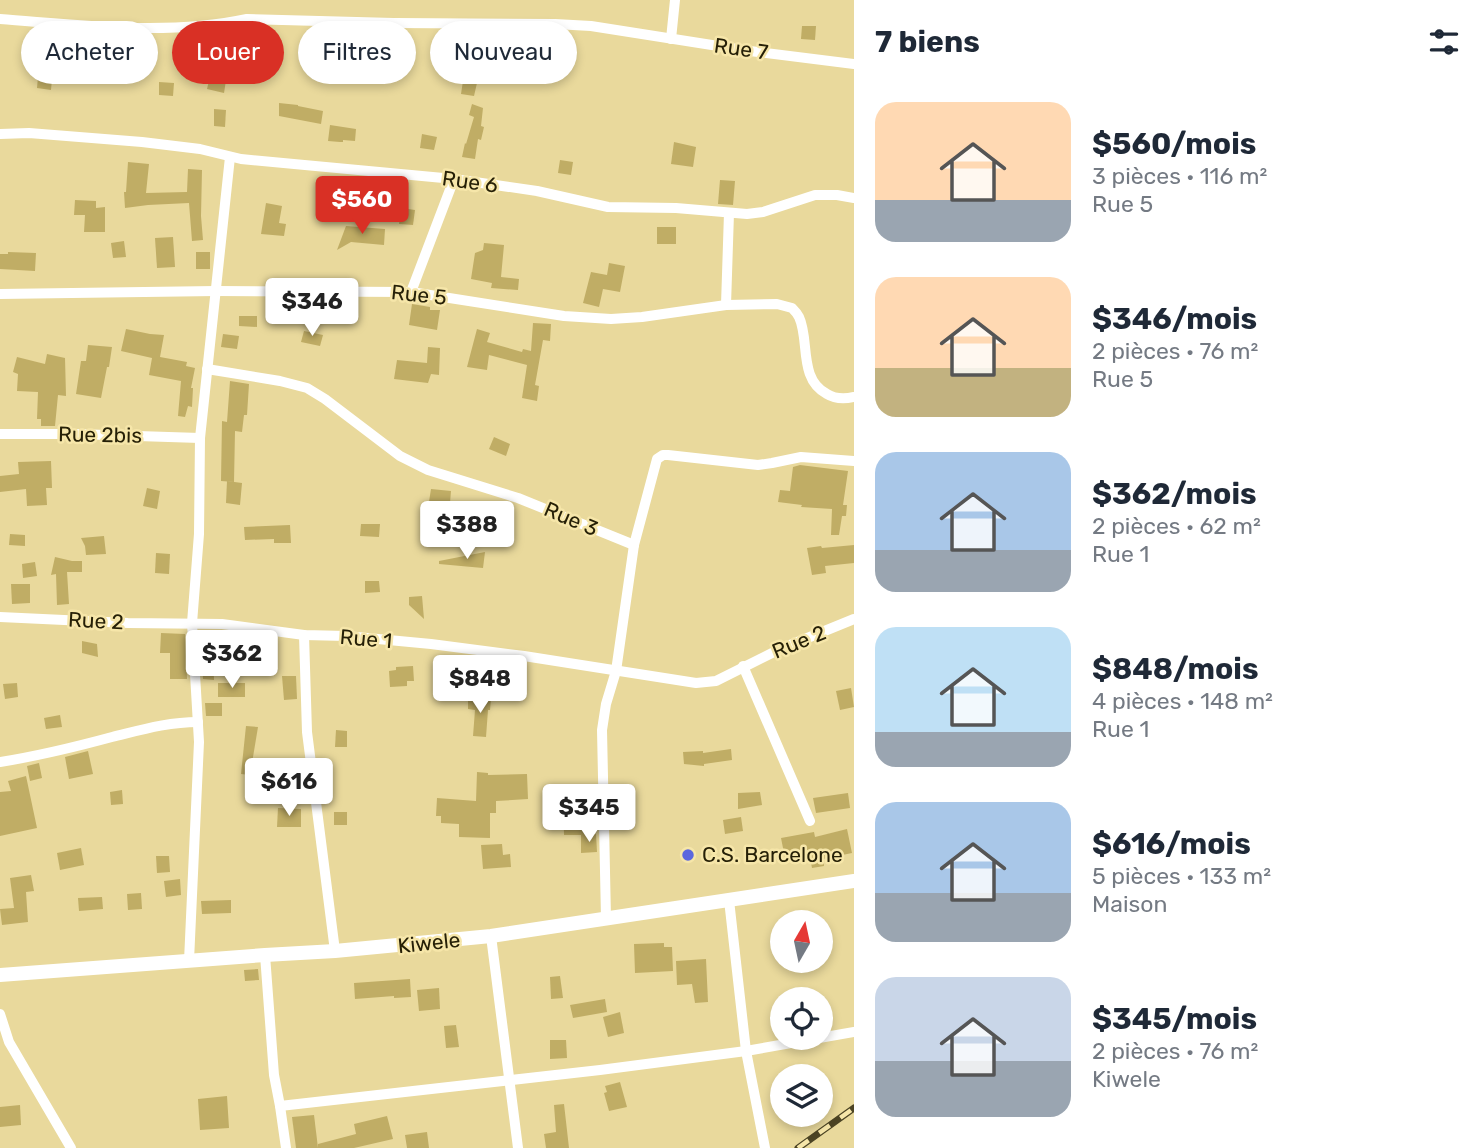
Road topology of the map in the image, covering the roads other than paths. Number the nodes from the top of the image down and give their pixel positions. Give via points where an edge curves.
1 (675, 0) edge
2 (0, 19) edge
3 (671, 39) junction
4 (854, 64) edge
5 (0, 134) edge
6 (230, 157) junction
7 (454, 180) junction
8 (854, 198) edge
9 (729, 213) junction
10 (216, 291) junction
11 (411, 292) junction
12 (0, 294) edge
13 (726, 305) junction
14 (207, 369) junction
15 (854, 397) edge
16 (0, 434) edge
17 (200, 438) junction
18 (854, 461) edge
19 (634, 545) junction
20 (0, 617) edge
21 (854, 619) edge
22 (192, 623) junction
23 (304, 635) junction
24 (743, 666) junction
25 (616, 671) junction
26 (198, 722) junction
27 (0, 762) edge
28 (810, 821) dead end
29 (854, 881) edge
30 (729, 900) junction
31 (606, 918) junction
32 (491, 936) junction
33 (335, 951) junction
34 (265, 955) junction
35 (188, 961) junction
36 (0, 975) edge
37 (0, 1014) edge
38 (854, 1032) edge
39 (4, 1044) edge
40 (746, 1051) junction
41 (509, 1080) junction
42 (280, 1106) junction
43 (71, 1148) edge
44 (286, 1148) edge
45 (518, 1148) edge
46 (765, 1148) edge

1 - 3 street
2 - 3 street, Rue 7 via 125,28 247,19 555,24
3 - 4 street, Rue 7
5 - 6 street, Rue 6 via 128,141
6 - 7 street, Rue 6
6 - 10 street
7 - 9 street, Rue 6 via 608,207
7 - 11 street
8 - 9 street, Rue 6 via 815,195 763,212
9 - 13 street
10 - 11 street, Rue 5
10 - 12 street, Rue 5
10 - 14 street
11 - 13 street, Rue 5 via 611,319
13 - 15 street, Rue 5 via 792,308 800,319 814,382 835,398
14 - 17 street
14 - 19 street, Rue 3 via 307,388 400,456 428,470 518,498
16 - 17 street, Rue 2bis
17 - 22 street
18 - 19 street via 801,457 758,465 663,455 653,468
19 - 25 street
20 - 22 street, Rue 2
21 - 24 street, Rue 2
22 - 23 street, Rue 1
22 - 26 street
23 - 25 street, Rue 1 via 431,644
23 - 33 street via 307,732
24 - 25 street, Rue 1 via 716,681 696,683
24 - 28 street
25 - 31 street via 602,730
26 - 27 street via 160,725
26 - 35 street
29 - 30 street, Kiwele
30 - 31 street, Kiwele
30 - 40 street
31 - 32 street, Kiwele
32 - 33 street, Kiwele
32 - 41 street
33 - 34 street, Kiwele
34 - 35 street, Kiwele
34 - 42 street
35 - 36 street, Kiwele
37 - 39 street
38 - 40 street
39 - 43 street
40 - 41 street
40 - 46 street
41 - 42 street
41 - 45 street
42 - 44 street

